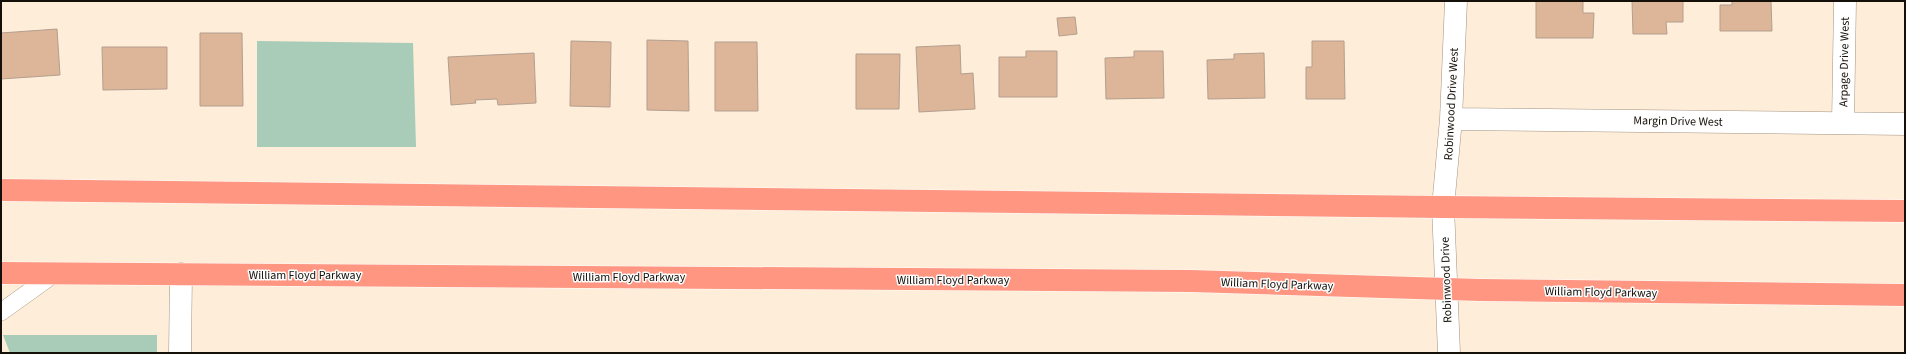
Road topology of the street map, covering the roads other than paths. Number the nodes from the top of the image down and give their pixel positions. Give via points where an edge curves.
1 (1456, 1) edge
2 (1845, 1) edge
3 (1451, 119) junction
4 (1843, 123) junction
5 (1905, 124) edge
6 (1, 190) edge
7 (1443, 207) junction
8 (1905, 211) edge
9 (1, 273) edge
10 (54, 274) junction
11 (181, 274) junction
12 (1446, 289) junction
13 (1905, 295) edge
14 (1, 312) edge
15 (180, 353) edge
16 (1449, 353) edge

1 - 3 street, Robinwood Drive West
2 - 4 street, Arpage Drive West
3 - 4 street, Margin Drive West
3 - 7 street, Robinwood Drive West
4 - 5 street, Margin Drive West
6 - 7 highway
7 - 8 highway
7 - 12 street, Robinwood Drive
9 - 10 highway, William Floyd Parkway
10 - 11 highway, William Floyd Parkway
10 - 14 lane
11 - 12 highway, William Floyd Parkway via 1191,281
11 - 15 street
12 - 13 highway, William Floyd Parkway
12 - 16 street, Robinwood Drive

